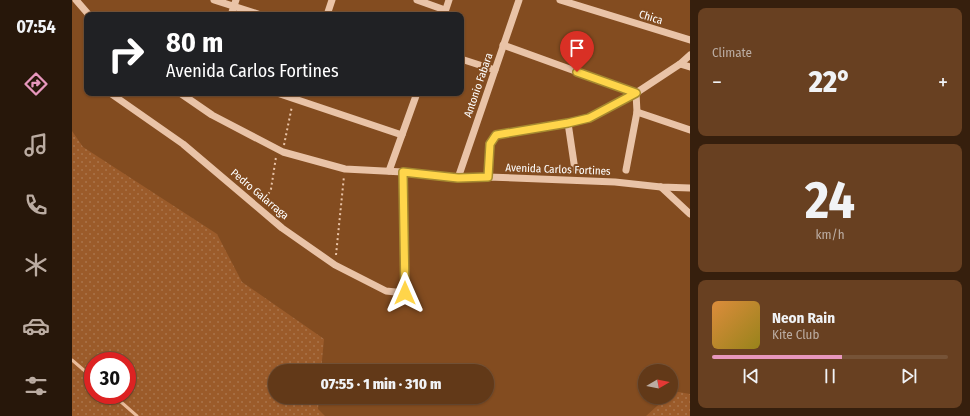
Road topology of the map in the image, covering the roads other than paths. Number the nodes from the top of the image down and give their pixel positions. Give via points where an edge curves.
1 (76, 0) edge
2 (214, 0) edge
3 (332, 0) edge
4 (416, 0) edge
5 (449, 0) edge
6 (520, 0) edge
7 (560, 0) edge
8 (235, 3) edge
9 (86, 12) edge
10 (255, 12) edge
11 (328, 12) edge
12 (444, 12) edge
13 (690, 40) edge
14 (503, 45) junction
15 (690, 55) edge
16 (464, 60) edge
17 (680, 64) junction
18 (690, 67) edge
19 (495, 70) junction
20 (636, 93) junction
21 (114, 96) edge
22 (184, 96) edge
23 (295, 96) edge
24 (416, 96) edge
25 (637, 112) junction
26 (568, 123) junction
27 (690, 130) edge
28 (402, 135) junction
29 (575, 170) dead end
30 (626, 170) dead end
31 (389, 171) junction
32 (403, 172) junction
33 (488, 177) junction
34 (458, 178) junction
35 (661, 187) junction
36 (690, 188) edge
37 (690, 214) edge

1 - 9 street
2 - 8 street
3 - 11 street
4 - 12 street
5 - 12 street
6 - 14 street, Antonio Fabara
7 - 13 street, Chica
8 - 10 street
14 - 19 street, Antonio Fabara
14 - 20 street
15 - 17 street
16 - 19 street
17 - 18 street
17 - 20 street
19 - 34 street, Antonio Fabara
20 - 25 street
20 - 26 street via 589,118
21 - 32 street, Pedro Galarraga via 183,144 277,224 335,264 386,291 405,293
22 - 31 street, Avenida Carlos Fortines via 212,115 283,152 345,169
23 - 28 street
24 - 28 street
25 - 27 street
25 - 30 street
26 - 29 street
26 - 33 street via 496,135 490,144
28 - 31 street
31 - 32 street, Avenida Carlos Fortines
32 - 34 street, Avenida Carlos Fortines
33 - 34 street, Avenida Carlos Fortines
33 - 35 street, Avenida Carlos Fortines via 615,182
35 - 36 street, Avenida Carlos Fortines
35 - 37 street

